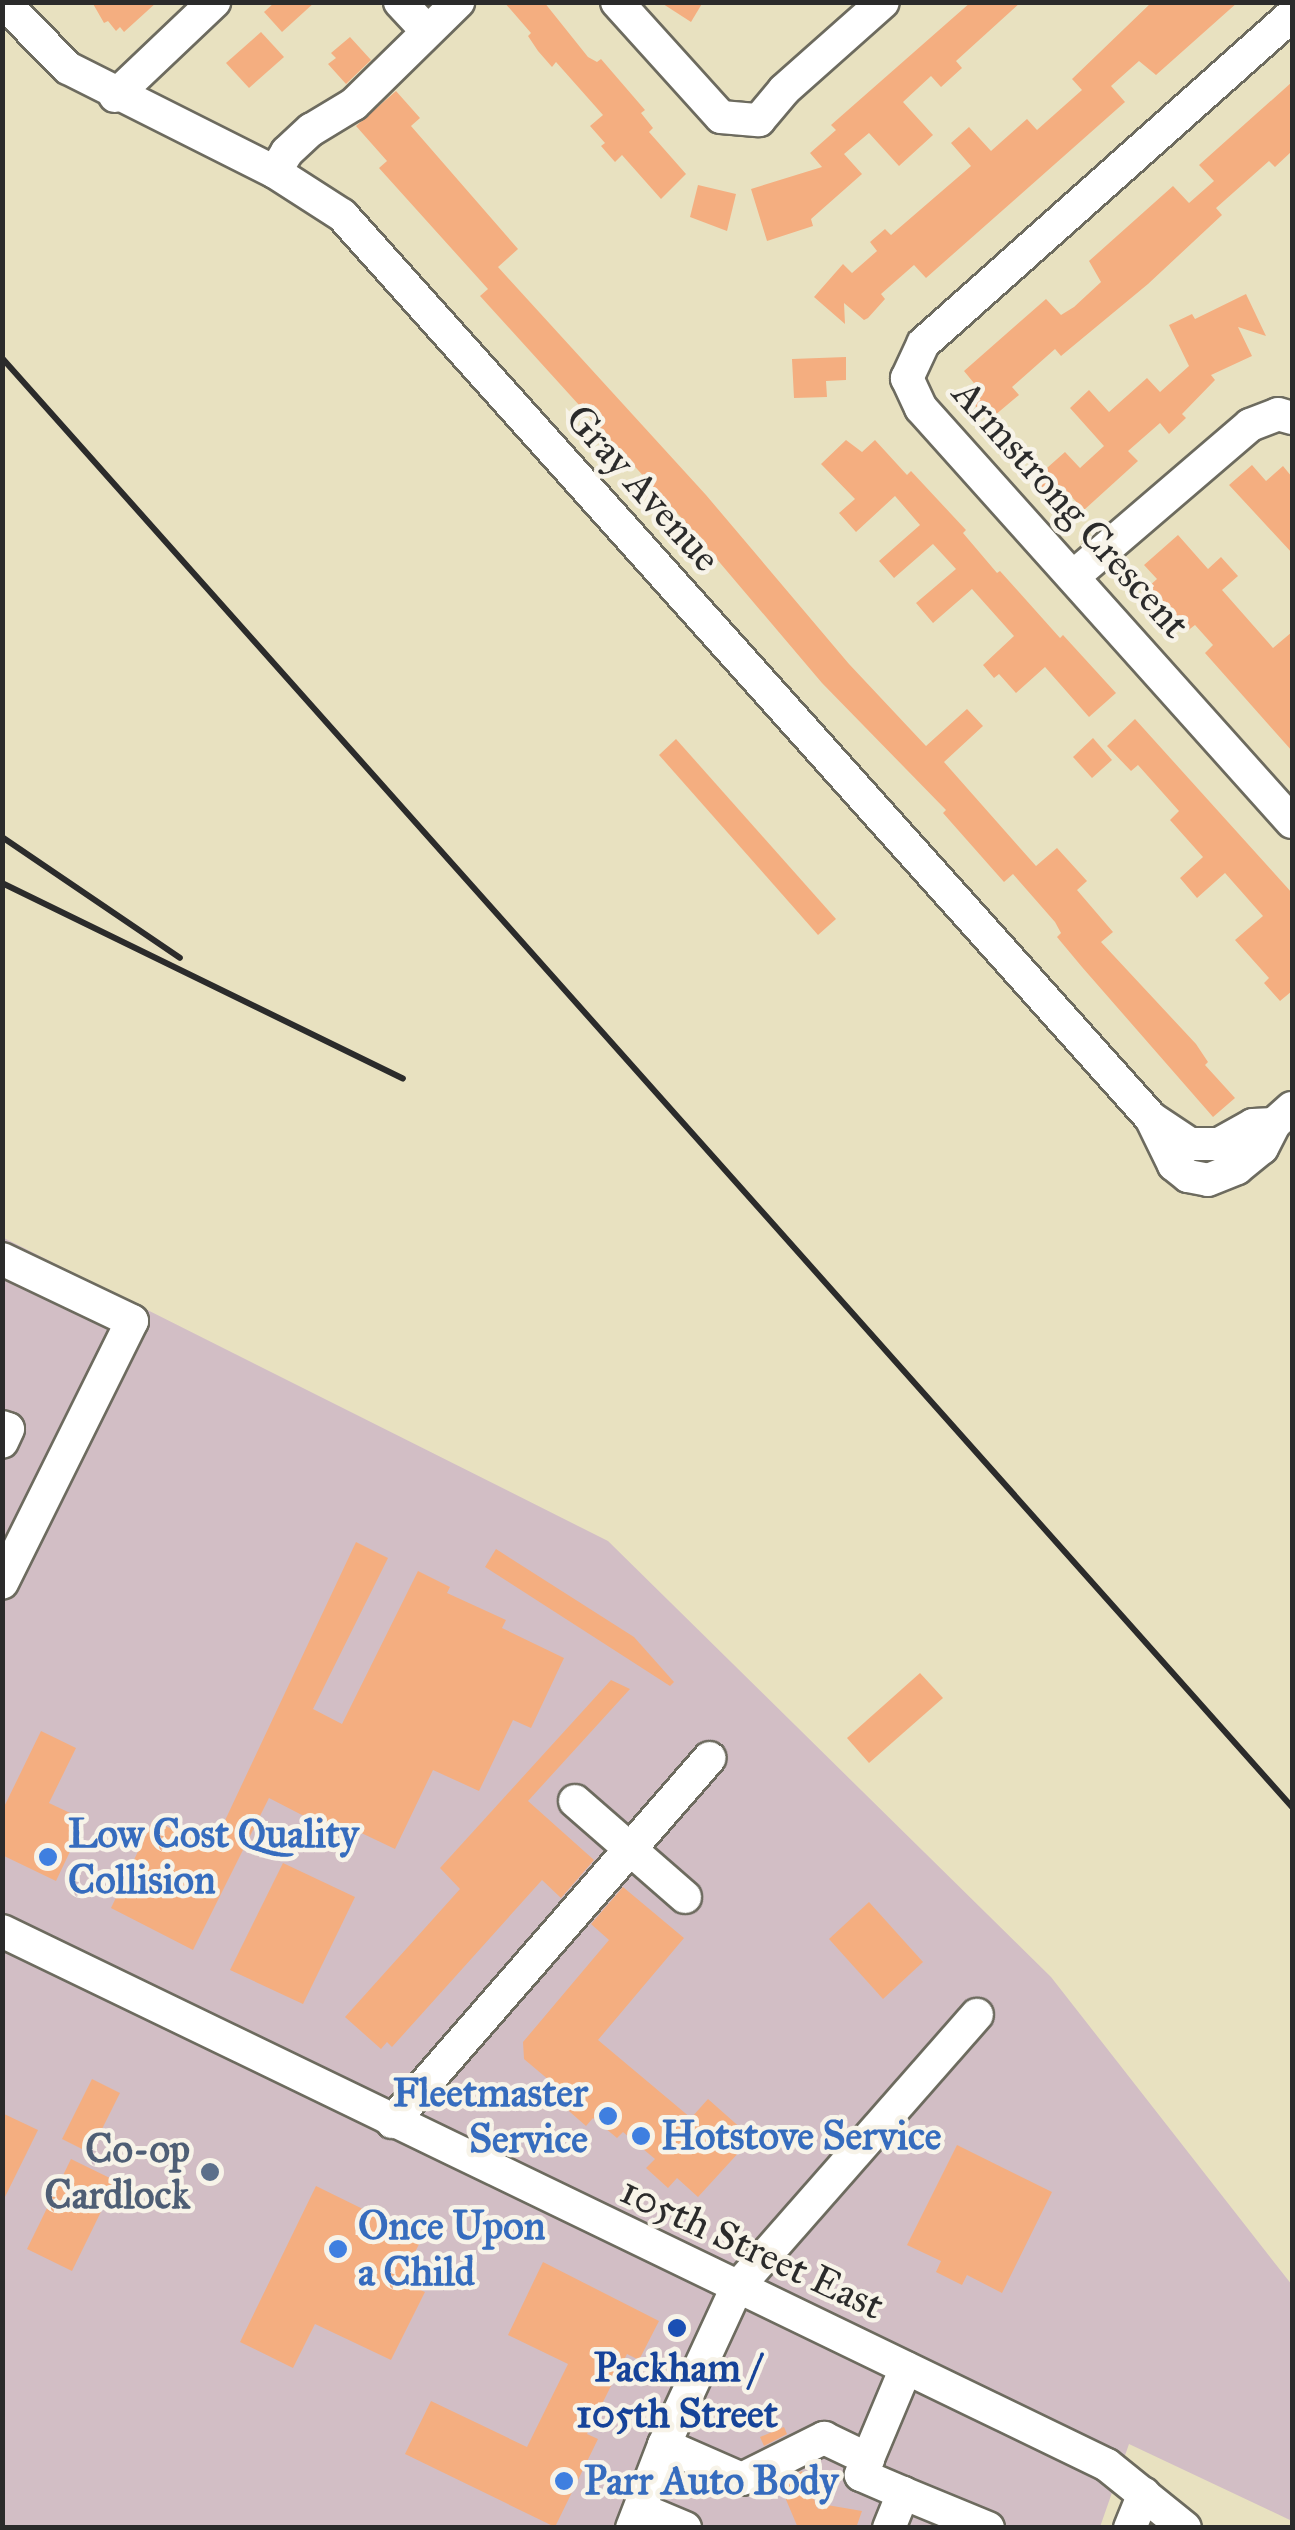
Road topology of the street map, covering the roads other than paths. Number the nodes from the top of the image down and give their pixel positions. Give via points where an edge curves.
1 (3, 2) edge
2 (214, 2) edge
3 (400, 2) edge
4 (458, 2) edge
5 (617, 2) edge
6 (882, 2) edge
7 (1292, 15) edge
8 (644, 17) edge
9 (426, 31) junction
10 (115, 96) junction
11 (275, 172) junction
12 (1292, 418) edge
13 (1074, 576) junction
14 (1292, 822) edge
15 (1283, 1116) edge
16 (2, 1258) edge
17 (2, 1426) edge
18 (2, 1442) edge
19 (2, 1583) edge
20 (709, 1758) dead end
21 (576, 1801) dead end
22 (628, 1849) junction
23 (684, 1897) dead end
24 (2, 1931) edge
25 (977, 2015) dead end
26 (392, 2122) junction
27 (736, 2289) junction
28 (906, 2368) junction
29 (664, 2444) junction
30 (868, 2459) junction
31 (904, 2493) junction
32 (1144, 2494) junction
33 (636, 2518) edge
34 (685, 2528) edge
35 (889, 2528) edge
36 (988, 2528) edge
37 (1130, 2528) edge
38 (1185, 2528) edge

1 - 10 street, Gray Avenue via 68,68
2 - 10 street
3 - 9 street
4 - 9 street
5 - 8 street
6 - 8 street via 759,120 721,116
7 - 13 street, Armstrong Crescent via 923,344 907,378 921,408
9 - 11 street via 354,104 287,152
10 - 11 street, Gray Avenue
11 - 15 street, Gray Avenue via 342,215 1151,1118 1190,1144 1219,1144
12 - 13 street via 1278,414 1250,425
13 - 14 street, Armstrong Crescent
16 - 19 street via 132,1321
17 - 18 street via 8,1429
20 - 22 street
21 - 22 street
22 - 23 street
22 - 26 street
24 - 26 street, 105th Street East
25 - 27 street
26 - 27 street, 105th Street East
27 - 28 street, 105th Street East
27 - 29 street
28 - 30 street
28 - 32 street, 105th Street East via 1108,2464
29 - 30 street via 742,2479 824,2438
29 - 33 street
30 - 31 street via 861,2475
31 - 35 street
31 - 36 street
32 - 37 street
32 - 38 street, 105th Street East
33 - 34 street

